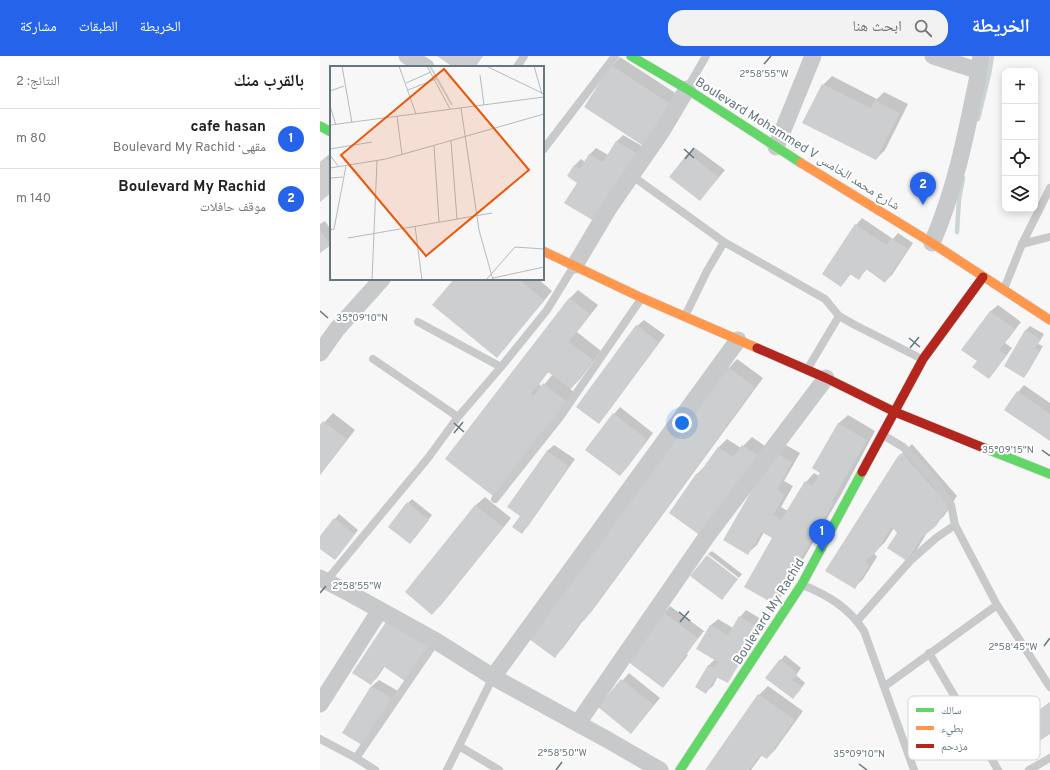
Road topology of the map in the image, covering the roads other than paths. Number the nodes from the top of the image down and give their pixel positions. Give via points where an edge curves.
1 (407, 56) edge
2 (524, 56) edge
3 (615, 56) edge
4 (631, 56) edge
5 (706, 56) edge
6 (813, 56) edge
7 (933, 56) edge
8 (980, 64) edge
9 (424, 66) edge
10 (518, 66) edge
11 (687, 89) junction
12 (320, 126) edge
13 (330, 131) edge
14 (776, 147) junction
15 (544, 149) edge
16 (631, 175) junction
17 (1050, 188) edge
18 (1050, 237) edge
19 (724, 242) junction
20 (932, 243) junction
21 (1022, 244) junction
22 (544, 251) edge
23 (575, 265) junction
24 (983, 277) junction
25 (381, 280) edge
26 (1004, 290) junction
27 (642, 298) junction
28 (685, 316) junction
29 (839, 316) junction
30 (1050, 320) edge
31 (418, 322) dead end
32 (738, 340) junction
33 (320, 353) edge
34 (374, 359) dead end
35 (923, 359) junction
36 (501, 368) junction
37 (807, 370) junction
38 (826, 378) junction
39 (895, 412) junction
40 (458, 417) junction
41 (883, 435) junction
42 (1050, 474) edge
43 (495, 498) dead end
44 (954, 525) junction
45 (323, 579) edge
46 (802, 584) junction
47 (997, 605) junction
48 (380, 610) junction
49 (857, 621) junction
50 (436, 642) junction
51 (929, 653) junction
52 (493, 677) junction
53 (885, 686) junction
54 (1050, 687) edge
55 (954, 696) edge
56 (320, 704) edge
57 (578, 723) junction
58 (320, 739) edge
59 (459, 746) junction
60 (908, 753) edge
61 (356, 758) junction
62 (1050, 758) edge
63 (911, 760) edge
64 (992, 760) edge
65 (375, 770) edge
66 (446, 770) edge
67 (499, 770) edge
68 (660, 770) edge
69 (680, 770) edge
70 (914, 770) edge
71 (998, 770) edge
72 (1029, 770) edge

1 - 9 street
2 - 10 lane
3 - 15 lane
4 - 11 street, Boulevard Mohammed V شارع محمد الخامس
5 - 11 lane
6 - 14 street
7 - 8 street
8 - 20 street via 959,168 942,222
11 - 14 street, Boulevard Mohammed V شارع محمد الخامس
11 - 16 street
12 - 13 street
14 - 20 street, Boulevard Mohammed V شارع محمد الخامس
16 - 19 lane
16 - 23 street
17 - 21 lane
18 - 21 lane
19 - 28 lane
19 - 29 lane via 821,297
20 - 24 street, Boulevard Mohammed V شارع محمد الخامس
21 - 26 lane
22 - 23 street
23 - 27 street
23 - 36 lane via 547,310
24 - 26 street, Boulevard Mohammed V شارع محمد الخامس
24 - 35 street, Boulevard My Rachid
25 - 33 street via 337,329
26 - 30 street, Boulevard Mohammed V شارع محمد الخامس
27 - 28 street
27 - 43 lane via 560,417
28 - 32 street
29 - 35 lane
29 - 37 lane
31 - 36 lane
32 - 37 street
32 - 52 street
34 - 40 lane
35 - 39 street, Boulevard My Rachid
36 - 40 lane
37 - 38 street
38 - 39 street
38 - 57 street via 707,536
39 - 41 street, Boulevard My Rachid
39 - 42 street
40 - 45 lane via 428,458
41 - 44 lane via 904,447 931,476 951,506
41 - 46 street, Boulevard My Rachid
44 - 47 lane
44 - 49 lane via 910,560
45 - 48 street
46 - 49 lane via 826,595
46 - 69 street, Boulevard My Rachid
47 - 51 lane
47 - 54 lane
48 - 50 street
48 - 56 street
49 - 53 lane via 864,631
50 - 52 street
50 - 61 lane
51 - 53 lane
51 - 55 lane
52 - 57 street
52 - 59 lane
53 - 60 lane
57 - 68 street
58 - 61 lane
59 - 66 lane
59 - 67 lane
61 - 65 lane
62 - 72 lane
63 - 70 lane
64 - 71 lane

